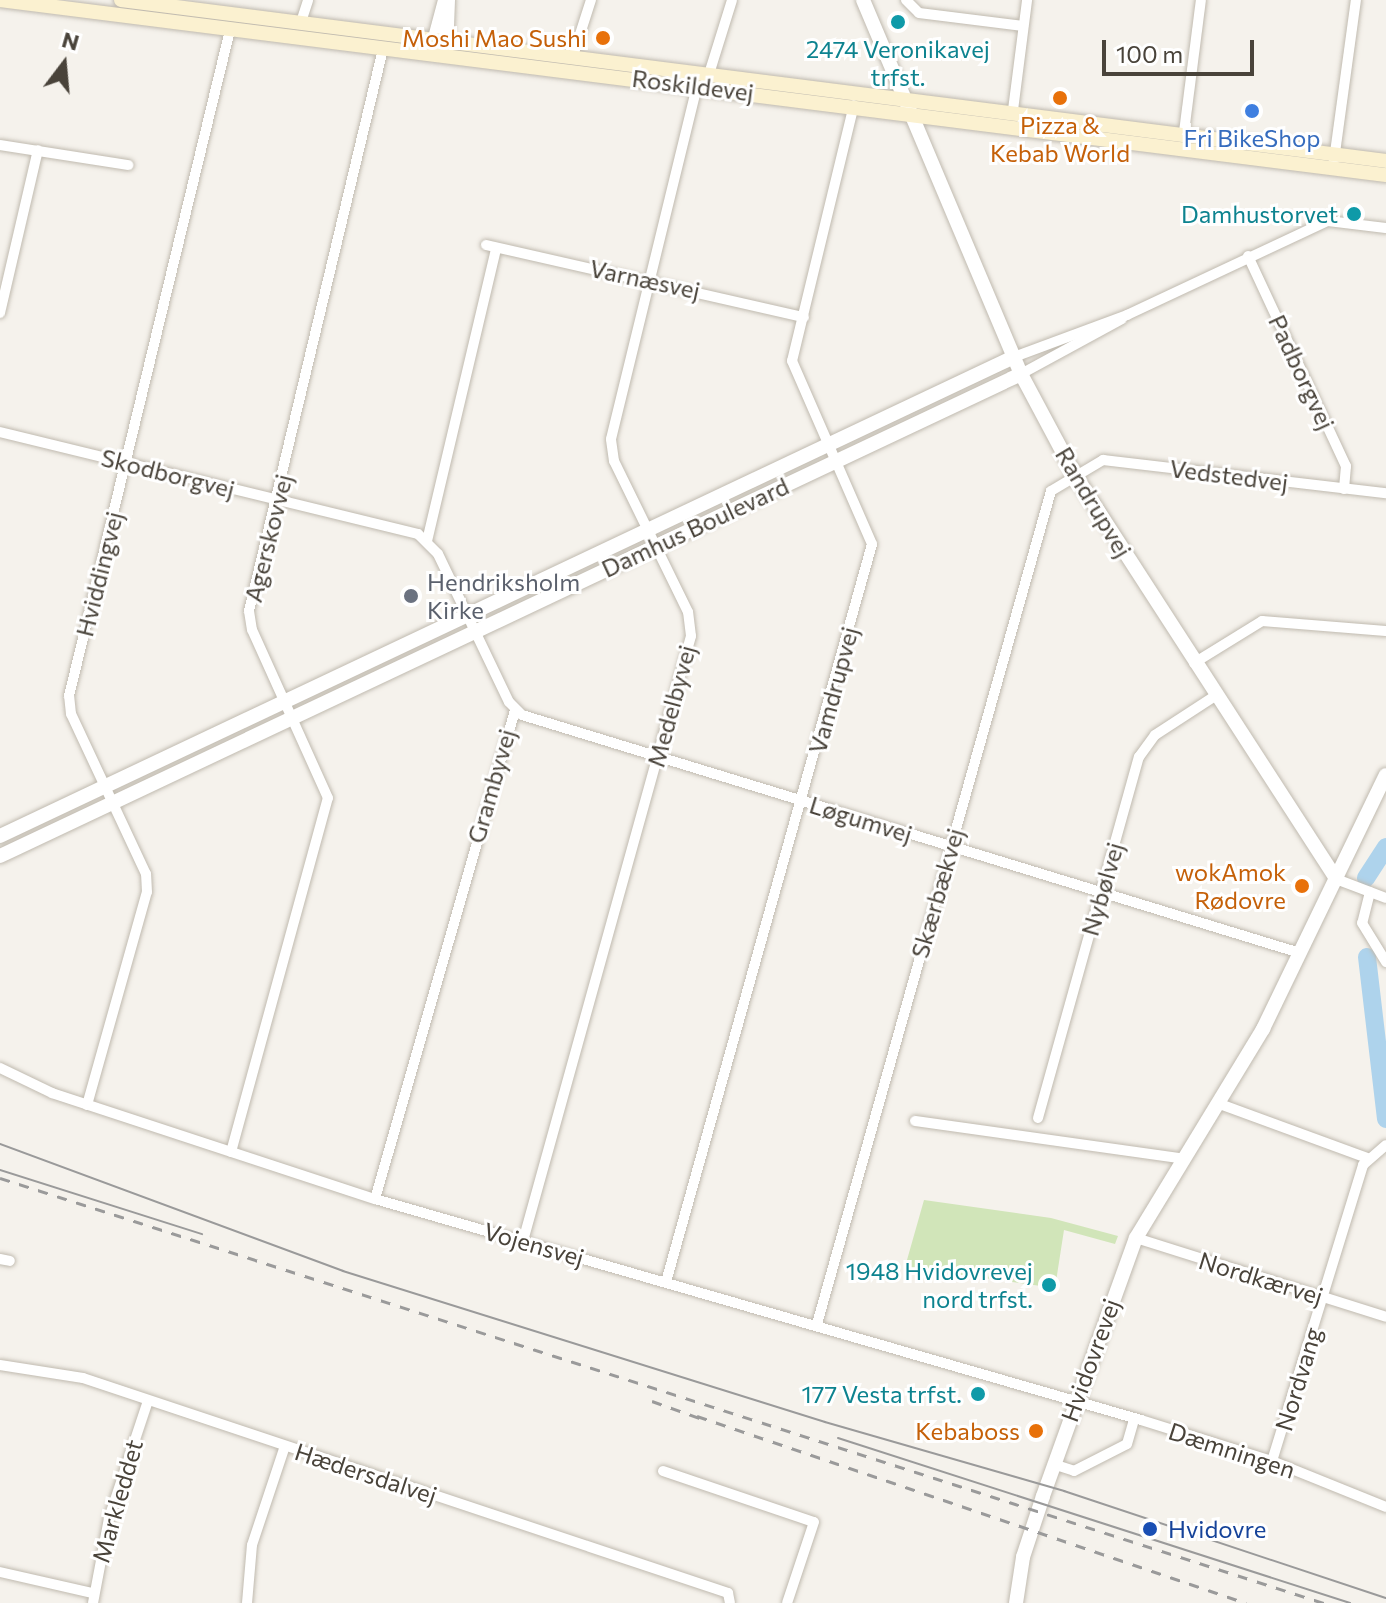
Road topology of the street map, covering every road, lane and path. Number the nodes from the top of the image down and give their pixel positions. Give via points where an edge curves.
1 (0, 0) edge
2 (121, 0) edge
3 (308, 0) edge
4 (447, 0) edge
5 (591, 0) edge
6 (732, 0) edge
7 (906, 0) edge
8 (1027, 0) edge
9 (1201, 0) edge
10 (1356, 0) edge
11 (865, 1) edge
12 (174, 3) edge
13 (301, 22) junction
14 (1023, 26) junction
15 (230, 30) junction
16 (440, 38) junction
17 (383, 49) junction
18 (439, 56) junction
19 (573, 56) junction
20 (709, 74) junction
21 (697, 86) junction
22 (905, 96) junction
23 (854, 105) junction
24 (1013, 110) junction
25 (912, 112) junction
26 (1184, 132) junction
27 (0, 145) edge
28 (38, 150) junction
29 (1335, 153) junction
30 (1386, 161) edge
31 (128, 165) dead end
32 (1333, 170) junction
33 (1386, 175) edge
34 (1386, 228) edge
35 (1248, 256) junction
36 (652, 279) junction
37 (0, 313) edge
38 (1127, 315) junction
39 (804, 317) junction
40 (1014, 357) junction
41 (1021, 374) junction
42 (0, 432) edge
43 (831, 444) junction
44 (837, 461) junction
45 (126, 462) junction
46 (1075, 475) junction
47 (1344, 489) junction
48 (1386, 493) edge
49 (278, 500) junction
50 (648, 530) junction
51 (427, 541) junction
52 (655, 545) junction
53 (466, 614) junction
54 (474, 630) junction
55 (1386, 631) edge
56 (1194, 663) junction
57 (1215, 696) junction
58 (287, 702) junction
59 (515, 710) junction
60 (293, 717) junction
61 (657, 756) junction
62 (1386, 775) edge
63 (105, 786) junction
64 (802, 801) junction
65 (113, 805) junction
66 (0, 836) edge
67 (950, 846) junction
68 (0, 856) edge
69 (1336, 879) junction
70 (1101, 891) junction
71 (1370, 892) junction
72 (1386, 898) edge
73 (1300, 953) junction
74 (1386, 962) edge
75 (0, 1068) edge
76 (1217, 1103) junction
77 (87, 1105) junction
78 (1038, 1118) dead end
79 (915, 1121) dead end
80 (1386, 1145) edge
81 (231, 1152) junction
82 (1367, 1158) junction
83 (1184, 1159) junction
84 (375, 1199) junction
85 (1136, 1238) junction
86 (523, 1241) junction
87 (666, 1282) junction
88 (1323, 1297) junction
89 (1386, 1317) edge
90 (817, 1324) junction
91 (0, 1365) edge
92 (148, 1401) junction
93 (1075, 1401) junction
94 (1134, 1419) junction
95 (285, 1446) junction
96 (1272, 1461) junction
97 (1053, 1464) junction
98 (663, 1471) dead end
99 (1386, 1507) edge
100 (1020, 1571) junction
101 (0, 1572) edge
102 (92, 1598) edge
103 (729, 1598) edge
104 (247, 1603) edge
105 (787, 1603) edge
106 (1006, 1603) edge
107 (1016, 1603) edge

1 - 15 main road, Roskildevej
2 - 12 main road, Roskildevej
3 - 13 street
4 - 16 street
5 - 19 street
6 - 20 street
7 - 14 street via 919,13
8 - 14 street
9 - 26 street
10 - 29 street
11 - 22 street, Randrupvej
12 - 13 main road, Roskildevej
13 - 16 main road, Roskildevej
14 - 24 street
15 - 17 main road, Roskildevej
15 - 45 street, Hviddingvej
16 - 18 street
16 - 19 main road, Roskildevej
17 - 18 main road, Roskildevej
17 - 49 street, Agerskovvej
18 - 21 main road, Roskildevej
19 - 20 main road, Roskildevej
20 - 22 main road, Roskildevej
21 - 23 main road, Roskildevej
21 - 36 street, Medelbyvej
22 - 24 main road, Roskildevej
22 - 25 street, Randrupvej
23 - 25 main road, Roskildevej
23 - 39 street, Vamdrupvej
24 - 26 main road, Roskildevej
25 - 32 main road, Roskildevej
25 - 40 street, Randrupvej
26 - 29 main road, Roskildevej
27 - 28 street
28 - 31 street
28 - 37 street
29 - 30 main road, Roskildevej
29 - 32 street
32 - 33 main road, Roskildevej
34 - 35 street, Damhus Boulevard via 1328,221
35 - 38 street, Damhus Boulevard
35 - 47 street, Padborgvej via 1346,466
36 - 39 street, Varnæsvej
36 - 50 street, Medelbyvej via 611,439 614,461
36 - 51 street, Varnæsvej via 491,247
38 - 40 street, Damhus Boulevard
38 - 41 street, Damhus Boulevard
39 - 43 street, Vamdrupvej via 793,364
40 - 41 street, Randrupvej
40 - 43 street, Damhus Boulevard
41 - 44 street, Damhus Boulevard
41 - 46 street, Randrupvej
42 - 45 street, Skodborgvej
43 - 44 street, Vamdrupvej
43 - 50 street, Damhus Boulevard
44 - 52 street, Damhus Boulevard
44 - 64 street, Vamdrupvej via 872,544
45 - 49 street, Skodborgvej
45 - 63 street, Hviddingvej via 69,696 71,714
46 - 47 street, Vedstedvej via 1103,460
46 - 56 street, Randrupvej
46 - 67 street, Skærbækvej via 1048,496
47 - 48 street, Vedstedvej
49 - 51 street, Skodborgvej via 409,530
49 - 58 street, Agerskovvej via 249,619
50 - 52 street, Medelbyvej
50 - 53 street, Damhus Boulevard
51 - 53 street, Grambyvej
52 - 54 street, Damhus Boulevard
52 - 61 street, Medelbyvej via 691,628
53 - 54 street, Grambyvej
53 - 58 street, Damhus Boulevard
54 - 59 street, Grambyvej
54 - 60 street, Damhus Boulevard
55 - 56 street via 1271,619 1250,626
56 - 57 street, Randrupvej
57 - 69 street, Randrupvej
57 - 70 street, Nybølvej via 1146,743
58 - 60 street, Agerskovvej
58 - 63 street, Damhus Boulevard
59 - 61 street, Løgumvej
59 - 84 street, Grambyvej
60 - 65 street, Damhus Boulevard
60 - 81 street, Agerskovvej via 325,785 326,811
61 - 64 street, Løgumvej
61 - 86 street, Medelbyvej
62 - 69 street, Hvidovrevej
63 - 65 street, Hviddingvej
63 - 66 street, Damhus Boulevard
64 - 67 street, Løgumvej
64 - 87 street, Vamdrupvej
65 - 68 street, Damhus Boulevard
65 - 77 street, Hviddingvej via 146,874 147,892
67 - 70 street, Løgumvej
67 - 90 street, Skærbækvej
69 - 71 street
69 - 73 street, Hvidovrevej
70 - 73 street, Løgumvej
70 - 78 street, Nybølvej
71 - 72 street
71 - 74 street via 1362,923
73 - 76 street, Hvidovrevej
75 - 77 street, Vojensvej
76 - 82 street
76 - 83 street, Hvidovrevej
77 - 81 street, Vojensvej
79 - 83 street
80 - 82 street
81 - 84 street, Vojensvej
82 - 88 street, Nordvang
83 - 85 street, Hvidovrevej
84 - 86 street, Vojensvej
85 - 88 street, Nordkærvej
85 - 93 street, Hvidovrevej
86 - 87 street, Vojensvej
87 - 90 street, Vojensvej
88 - 89 street, Nordkærvej
88 - 96 street, Nordvang
90 - 93 street, Vojensvej
91 - 92 street, Hædersdalvej via 83,1378
92 - 95 street, Hædersdalvej
92 - 102 street, Markleddet via 109,1518
93 - 94 street, Dæmningen
93 - 97 street, Hvidovrevej
94 - 96 street, Dæmningen
94 - 97 street via 1127,1444 1074,1471
95 - 103 street, Hædersdalvej
95 - 104 street via 252,1545
96 - 99 street, Dæmningen
97 - 100 street, Hvidovrevej
98 - 105 street via 814,1522
100 - 106 street, Hvidovrevej
100 - 107 street, Hvidovrevej
101 - 102 street

